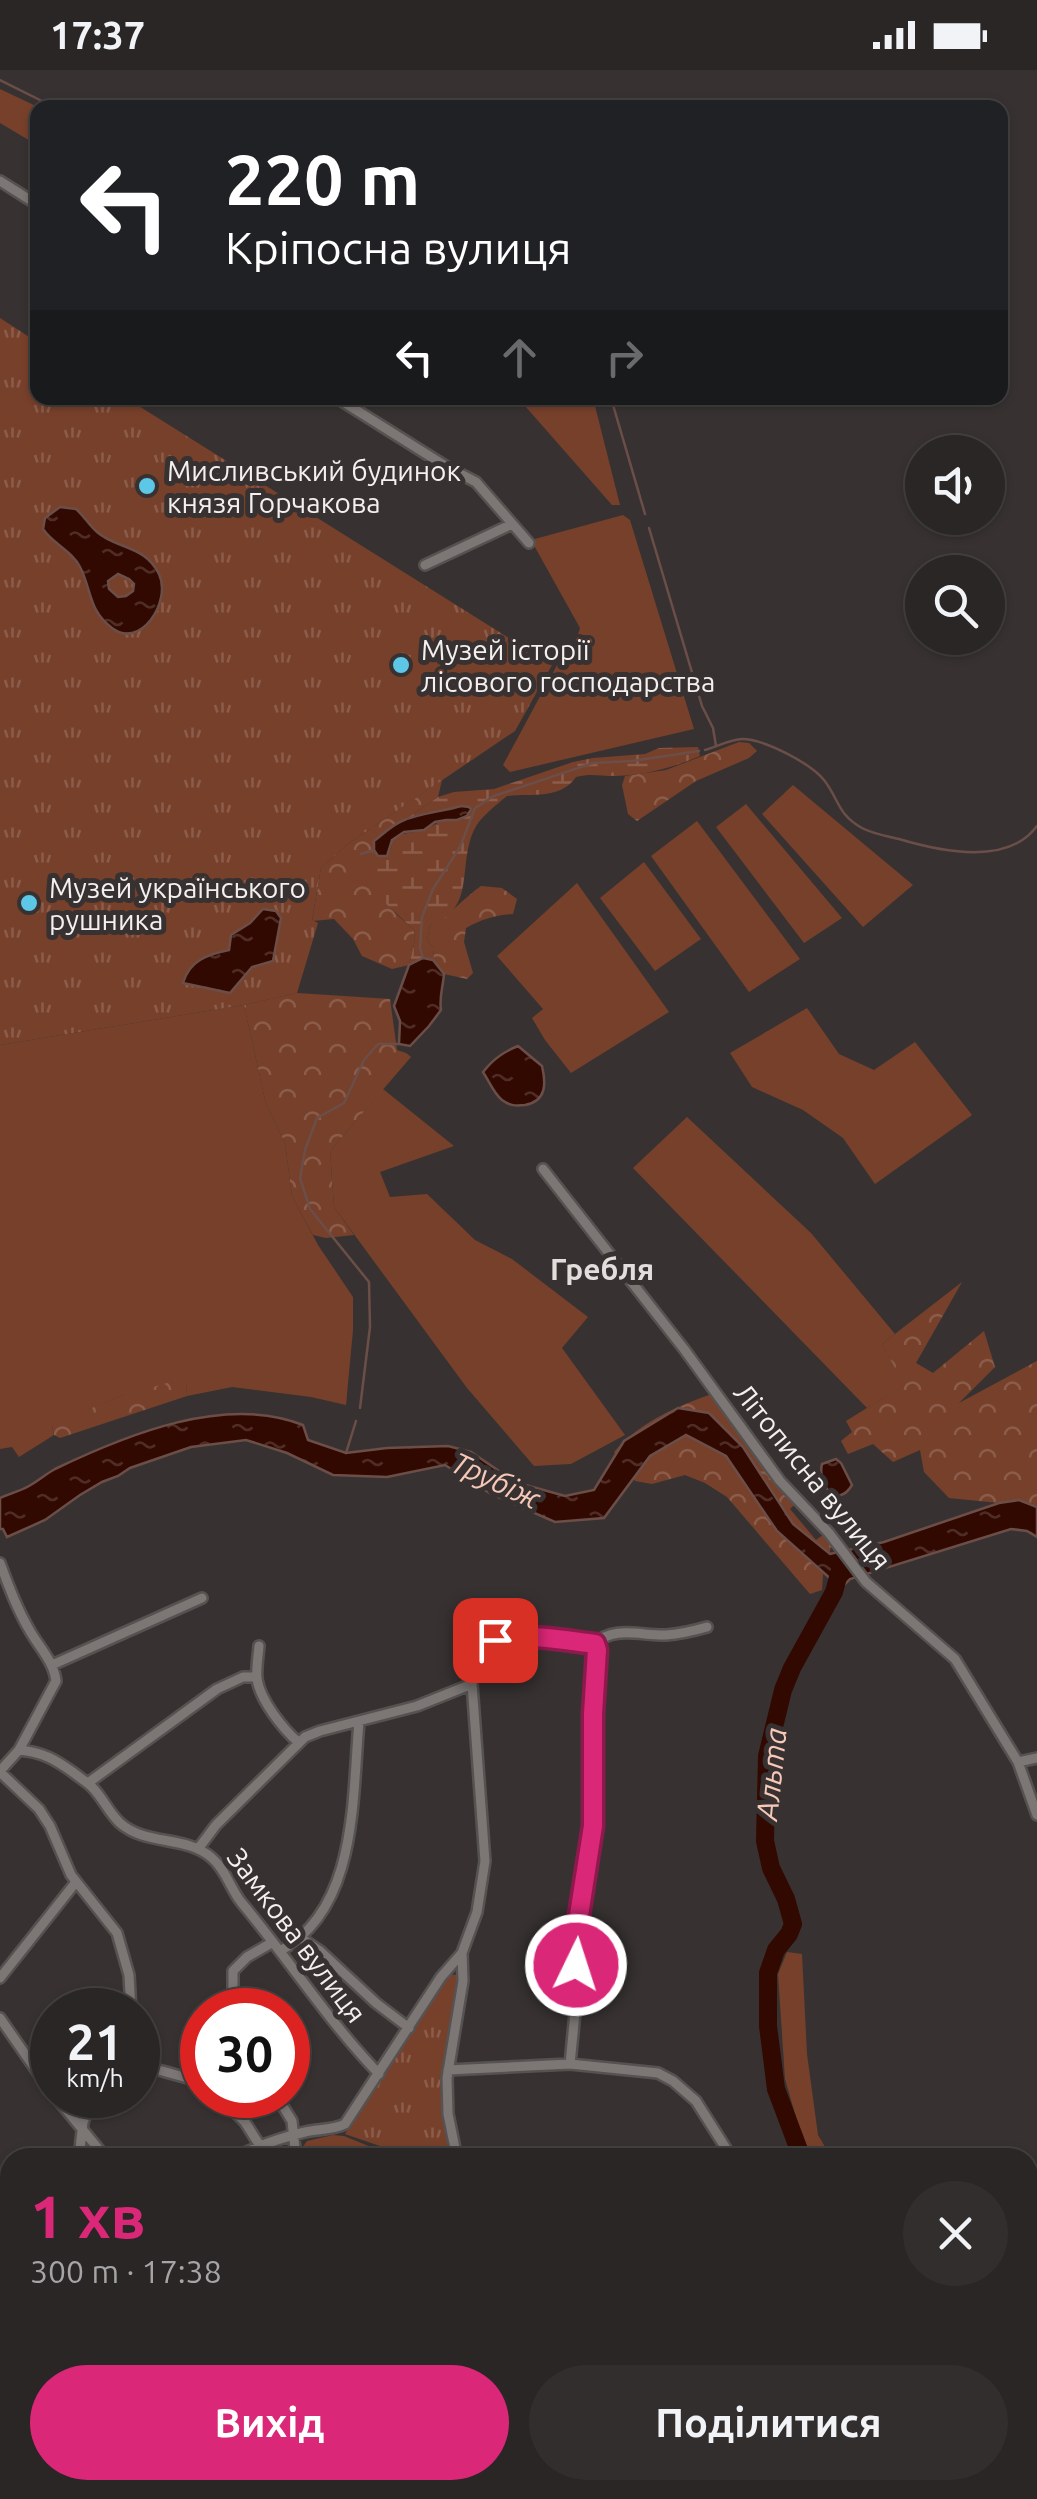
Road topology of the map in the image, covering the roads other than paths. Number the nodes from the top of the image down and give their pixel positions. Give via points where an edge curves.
1 (0, 181) edge
2 (30, 200) edge
3 (348, 405) edge
4 (512, 524) junction
5 (529, 543) dead end
6 (425, 565) dead end
7 (542, 1168) dead end
8 (0, 1564) edge
9 (202, 1598) dead end
10 (707, 1628) dead end
11 (595, 1644) junction
12 (259, 1646) dead end
13 (52, 1665) junction
14 (257, 1677) junction
15 (472, 1684) junction
16 (359, 1722) junction
17 (298, 1742) junction
18 (20, 1750) junction
19 (1037, 1758) edge
20 (1018, 1762) junction
21 (0, 1772) edge
22 (88, 1783) junction
23 (1037, 1815) edge
24 (198, 1848) junction
25 (76, 1882) junction
26 (301, 1938) junction
27 (276, 1946) junction
28 (462, 1953) junction
29 (0, 1978) edge
30 (130, 1988) edge
31 (233, 1988) edge
32 (0, 2018) edge
33 (409, 2028) junction
34 (30, 2061) edge
35 (570, 2064) junction
36 (448, 2070) junction
37 (379, 2074) junction
38 (72, 2118) edge
39 (84, 2118) edge
40 (240, 2118) edge
41 (290, 2118) edge
42 (81, 2130) junction
43 (294, 2135) junction
44 (260, 2146) junction
45 (80, 2148) edge
46 (97, 2148) edge
47 (256, 2148) edge
48 (295, 2148) edge
49 (454, 2148) edge
50 (726, 2148) edge

1 - 2 street
3 - 4 street via 476,482
4 - 5 street
4 - 6 street
7 - 20 street, Літописна вулиця via 780,1481 866,1582 954,1659
8 - 13 street
9 - 13 street
10 - 11 street via 607,1635
11 - 15 street via 524,1636 488,1642 473,1658
11 - 35 street via 593,1826 577,1930
12 - 14 street
13 - 18 street via 54,1687
14 - 17 street via 278,1721
14 - 22 street via 218,1689
15 - 16 street
15 - 28 street via 485,1861
16 - 17 street
16 - 26 street via 355,1797 339,1875
17 - 24 street
18 - 21 street
18 - 22 street, Замкова вулиця via 48,1756
19 - 20 street
20 - 23 street, Літописна вулиця
21 - 25 street via 43,1814
22 - 24 street, Замкова вулиця via 131,1830
24 - 27 street, Замкова вулиця via 218,1864
25 - 29 street
25 - 30 street via 113,1926
26 - 27 street
26 - 33 street
27 - 31 street via 247,1956 233,1972
27 - 37 street, Замкова вулиця
28 - 33 street
28 - 36 street via 464,1981
32 - 34 street
33 - 37 street
35 - 36 street
35 - 50 street via 658,2073 689,2094
36 - 49 street
37 - 43 street via 342,2126
38 - 42 street
39 - 42 street
40 - 44 street
41 - 43 street
42 - 45 street
42 - 46 street
43 - 44 street
43 - 48 street
44 - 47 street

